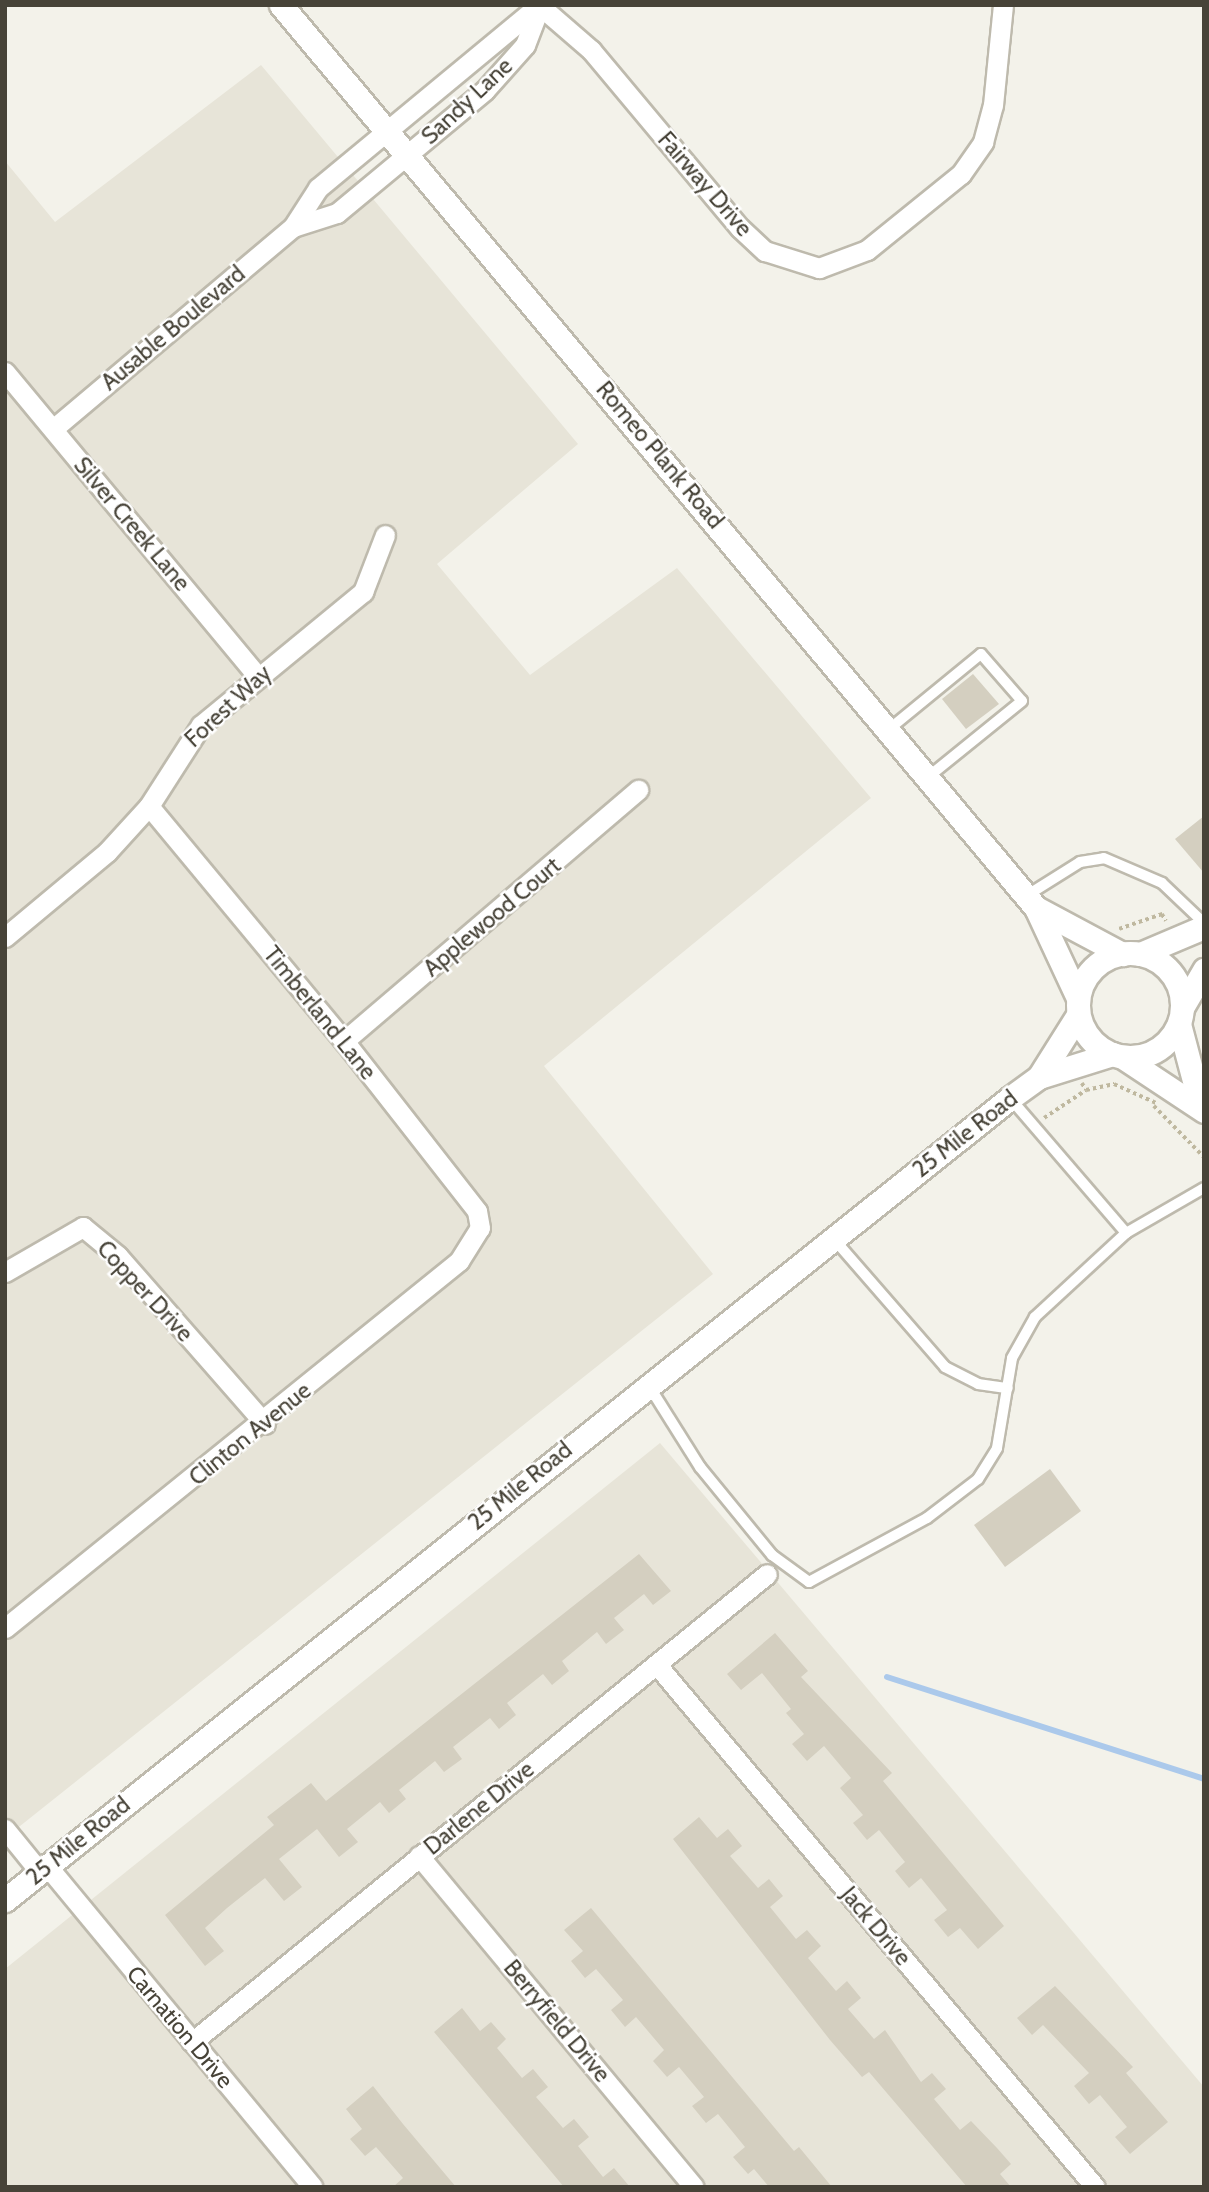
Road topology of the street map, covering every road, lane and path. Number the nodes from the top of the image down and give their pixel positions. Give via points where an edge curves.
1 (281, 5) edge
2 (539, 5) edge
3 (1003, 5) edge
4 (387, 131) junction
5 (408, 156) junction
6 (293, 227) junction
7 (5, 372) edge
8 (53, 429) junction
9 (385, 534) dead end
10 (257, 676) junction
11 (888, 730) junction
12 (927, 778) junction
13 (638, 790) dead end
14 (149, 806) junction
15 (1031, 902) junction
16 (1166, 921) dead end
17 (1204, 925) edge
18 (1107, 926) dead end
19 (5, 937) edge
20 (1131, 954) junction
21 (1204, 970) edge
22 (1078, 1007) junction
23 (1181, 1015) junction
24 (344, 1041) junction
25 (1119, 1056) junction
26 (1039, 1077) junction
27 (1081, 1082) dead end
28 (1086, 1090) junction
29 (1010, 1098) junction
30 (1159, 1098) dead end
31 (1154, 1106) junction
32 (1202, 1109) edge
33 (1033, 1125) junction
34 (1204, 1157) edge
35 (1204, 1188) edge
36 (480, 1228) joint
37 (1126, 1233) junction
38 (833, 1238) junction
39 (5, 1272) edge
40 (648, 1385) junction
41 (1008, 1388) junction
42 (265, 1424) junction
43 (767, 1574) dead end
44 (5, 1628) edge
45 (657, 1665) junction
46 (5, 1829) edge
47 (419, 1856) junction
48 (44, 1869) junction
49 (8, 1893) edge
50 (192, 2042) junction
51 (313, 2187) edge
52 (694, 2187) edge
53 (1095, 2187) edge

1 - 4 street, Romeo Plank Road
2 - 3 street, Fairway Drive via 591,50 740,228 765,250 818,268 867,250 961,174 983,142 993,105
2 - 4 street, Sandy Lane
2 - 5 street, Sandy Lane via 525,45 505,69
4 - 5 street, Romeo Plank Road
4 - 6 street, Ausable Boulevard via 317,188
5 - 6 street, Ausable Boulevard via 337,213
5 - 11 street, Romeo Plank Road
6 - 8 street, Ausable Boulevard
7 - 8 street, Silver Creek Lane
8 - 10 street, Silver Creek Lane
9 - 10 street, Forest Way via 363,592
10 - 14 street, Forest Way via 201,725
11 - 12 street, Romeo Plank Road
11 - 12 lane via 981,654 1021,701
12 - 15 street, Romeo Plank Road
13 - 24 street, Applewood Court
14 - 19 street, Forest Way via 107,852
14 - 24 street, Timberland Lane
15 - 17 lane via 1080,862 1104,859 1162,883
15 - 20 street, Romeo Plank Road
15 - 22 street, Romeo Plank Road
16 - 18 path via 1163,914 1118,929
17 - 20 street
20 - 22 street via 1093,969
20 - 23 street via 1171,972
21 - 23 street
22 - 25 street via 1094,1044
22 - 26 street, 25 Mile Road
23 - 25 street via 1156,1051
23 - 32 street
24 - 36 street, Timberland Lane via 477,1211
25 - 26 street, 25 Mile Road
25 - 32 street
26 - 29 street, 25 Mile Road
27 - 28 path
28 - 31 path via 1114,1084
28 - 33 path
29 - 33 lane
29 - 38 street, 25 Mile Road
30 - 31 path
31 - 34 path
33 - 37 lane
35 - 37 lane
36 - 42 street, Clinton Avenue via 459,1261
37 - 41 lane via 1035,1317 1012,1358
38 - 40 street, 25 Mile Road
38 - 41 lane via 945,1367 978,1384
39 - 42 street, Copper Drive via 83,1227 118,1256
40 - 41 lane via 700,1467 756,1535 809,1582 927,1518 978,1479 997,1448
40 - 48 street, 25 Mile Road
42 - 44 street, Clinton Avenue
43 - 45 street, Darlene Drive
45 - 47 street, Darlene Drive
45 - 53 street, Jack Drive
46 - 48 street, Carnation Drive
47 - 50 street, Darlene Drive
47 - 52 street, Berryfield Drive
48 - 49 street, 25 Mile Road
48 - 50 street, Carnation Drive
50 - 51 street, Carnation Drive

